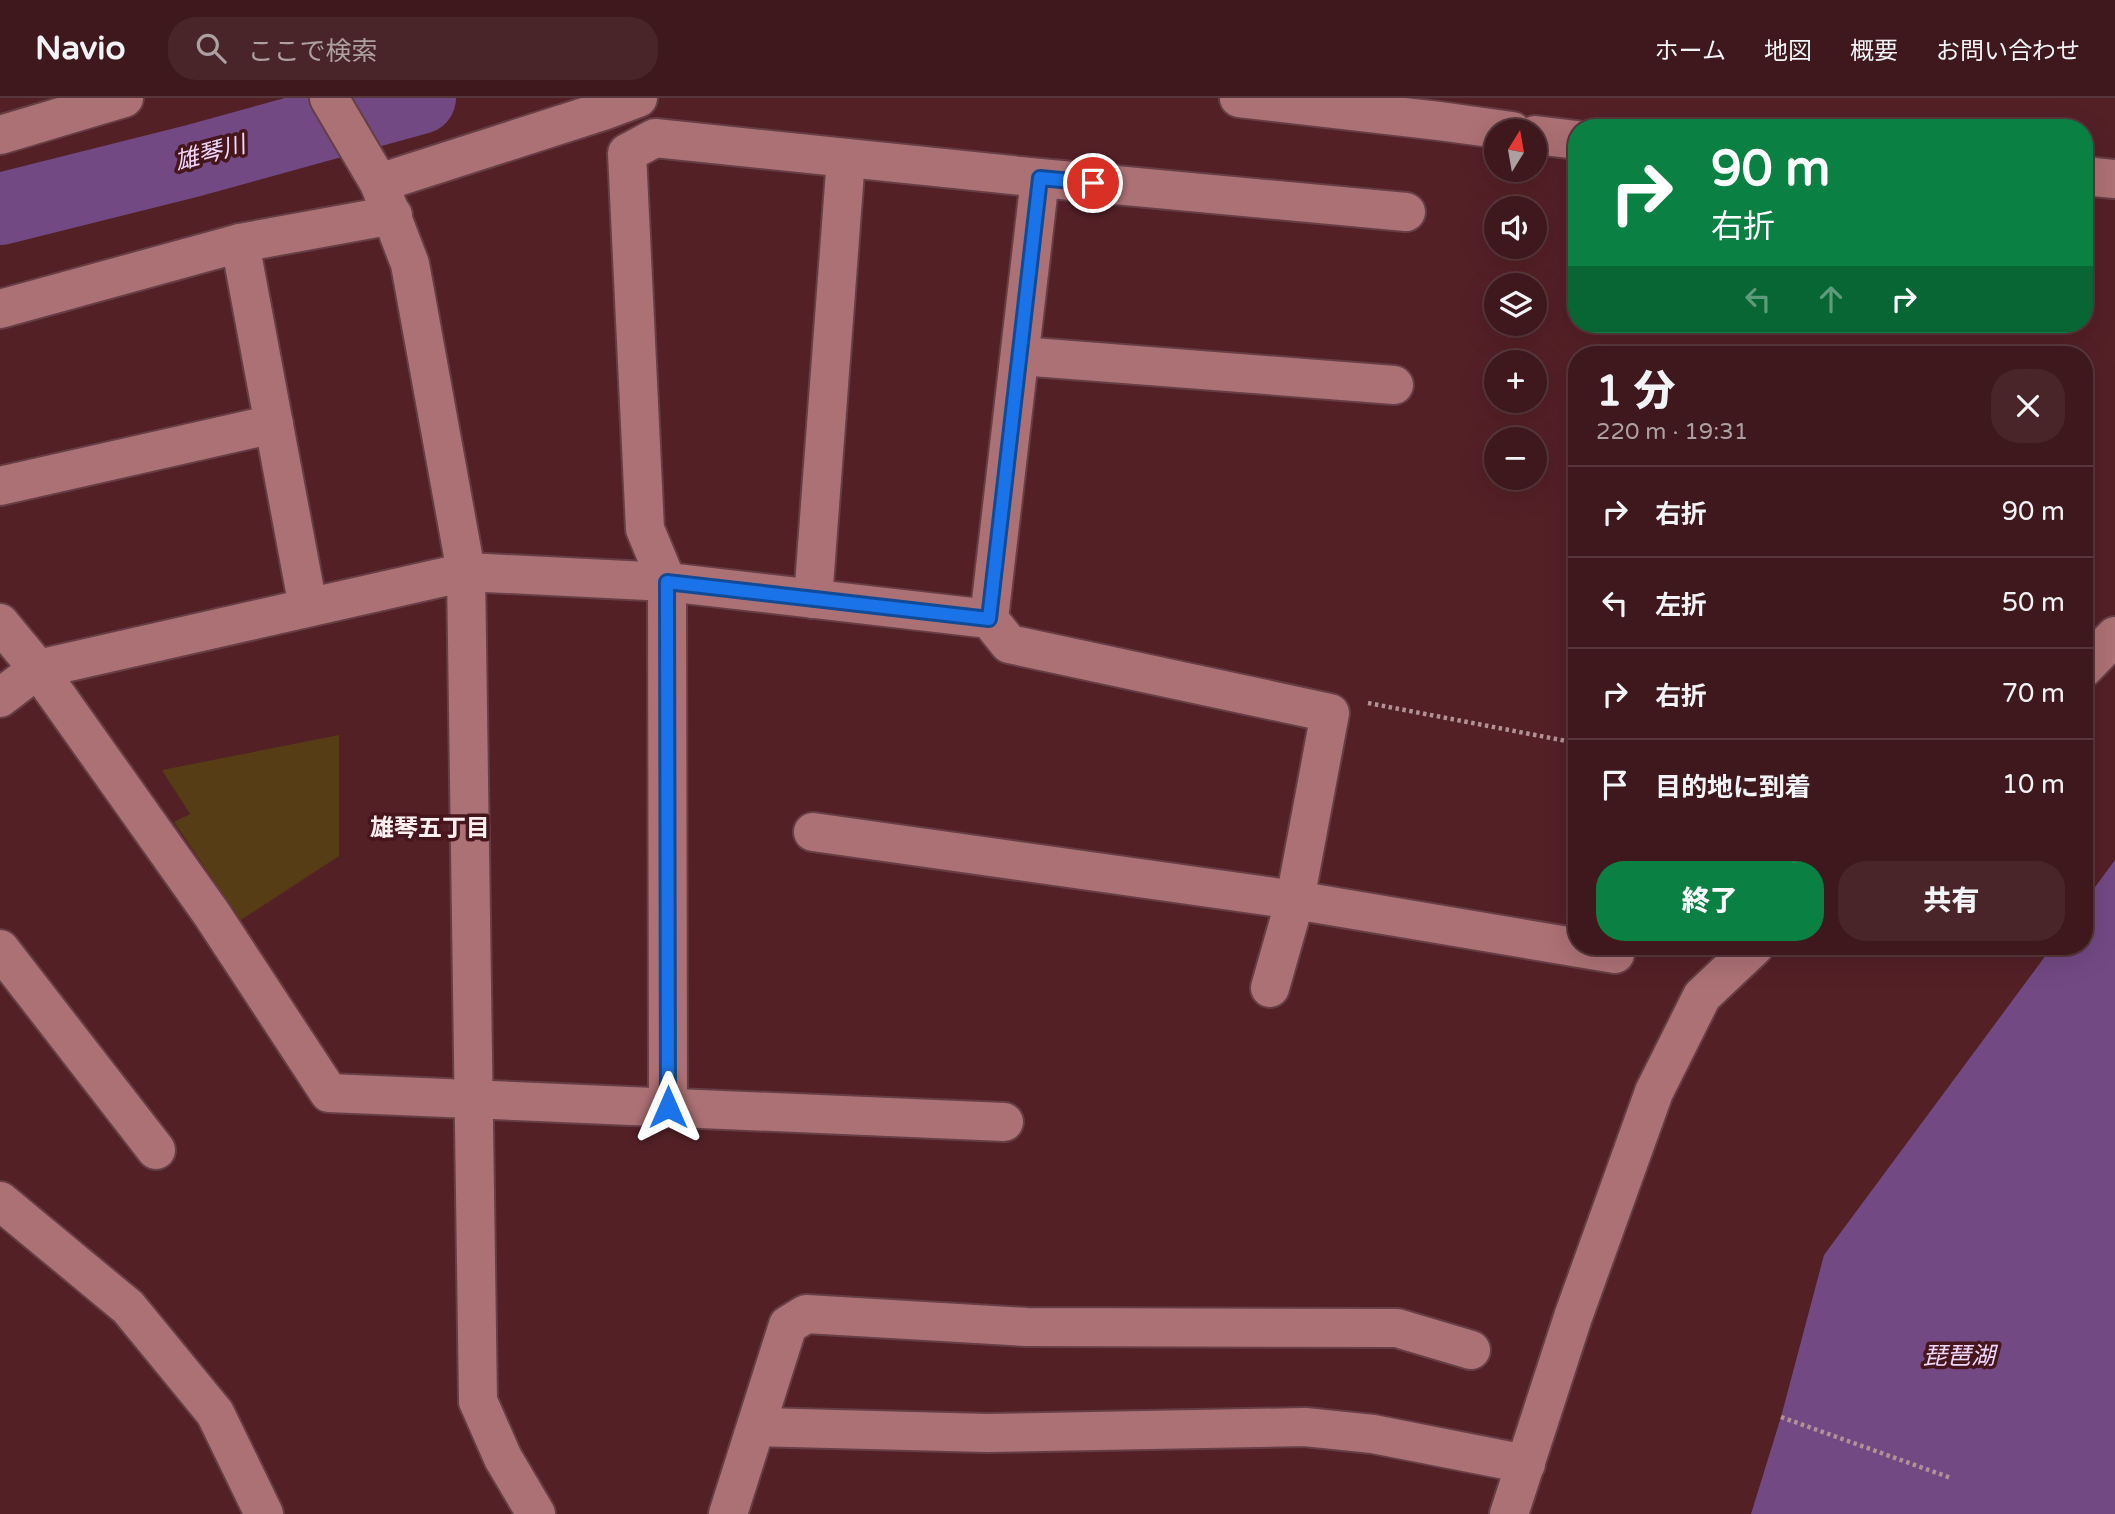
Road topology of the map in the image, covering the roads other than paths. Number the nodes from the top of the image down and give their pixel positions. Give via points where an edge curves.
1 (124, 98) edge
2 (329, 98) edge
3 (638, 98) edge
4 (1239, 98) edge
5 (1484, 127) edge
6 (0, 135) edge
7 (1547, 136) edge
8 (1568, 139) edge
9 (846, 158) junction
10 (2093, 177) edge
11 (1040, 178) junction
12 (2115, 179) edge
13 (381, 188) junction
14 (1406, 212) dead end
15 (240, 243) junction
16 (0, 309) edge
17 (1020, 356) junction
18 (1394, 385) dead end
19 (274, 424) junction
20 (0, 486) edge
21 (466, 572) junction
22 (667, 582) junction
23 (813, 599) junction
24 (308, 607) junction
25 (989, 619) junction
26 (0, 623) edge
27 (2115, 636) edge
28 (2093, 659) edge
29 (38, 669) junction
30 (0, 698) edge
31 (813, 832) dead end
32 (1296, 900) junction
33 (1568, 946) edge
34 (0, 949) edge
35 (1746, 955) edge
36 (1270, 988) dead end
37 (474, 1101) junction
38 (668, 1107) junction
39 (1004, 1122) dead end
40 (156, 1150) dead end
41 (0, 1201) edge
42 (1471, 1350) dead end
43 (757, 1427) junction
44 (1525, 1464) junction
45 (264, 1514) edge
46 (536, 1514) edge
47 (728, 1514) edge
48 (1509, 1514) edge

1 - 6 street
2 - 13 street
3 - 13 street
4 - 5 street
7 - 8 street
9 - 11 street
9 - 22 street via 655,138 627,153 645,529
9 - 23 street
10 - 12 street
11 - 14 street
11 - 17 street
13 - 15 street
13 - 21 street via 410,264
15 - 16 street
15 - 19 street
17 - 18 street
17 - 25 street
19 - 20 street
19 - 24 street
21 - 22 street
21 - 24 street
21 - 37 street
22 - 23 street
22 - 38 street
23 - 25 street
24 - 29 street
25 - 32 street via 1009,644 1330,713
26 - 29 street
27 - 28 street
29 - 30 street
29 - 37 street via 211,913 329,1093
31 - 32 street
32 - 33 street
32 - 36 street
34 - 40 street
35 - 44 street via 1702,996 1654,1092
37 - 38 street
37 - 46 street via 478,1401 503,1458
38 - 39 street
41 - 45 street via 128,1307 215,1413
42 - 43 street via 1397,1328 1027,1327 806,1314 788,1325
43 - 44 street via 987,1433 1305,1427 1373,1434
43 - 47 street
44 - 48 street

